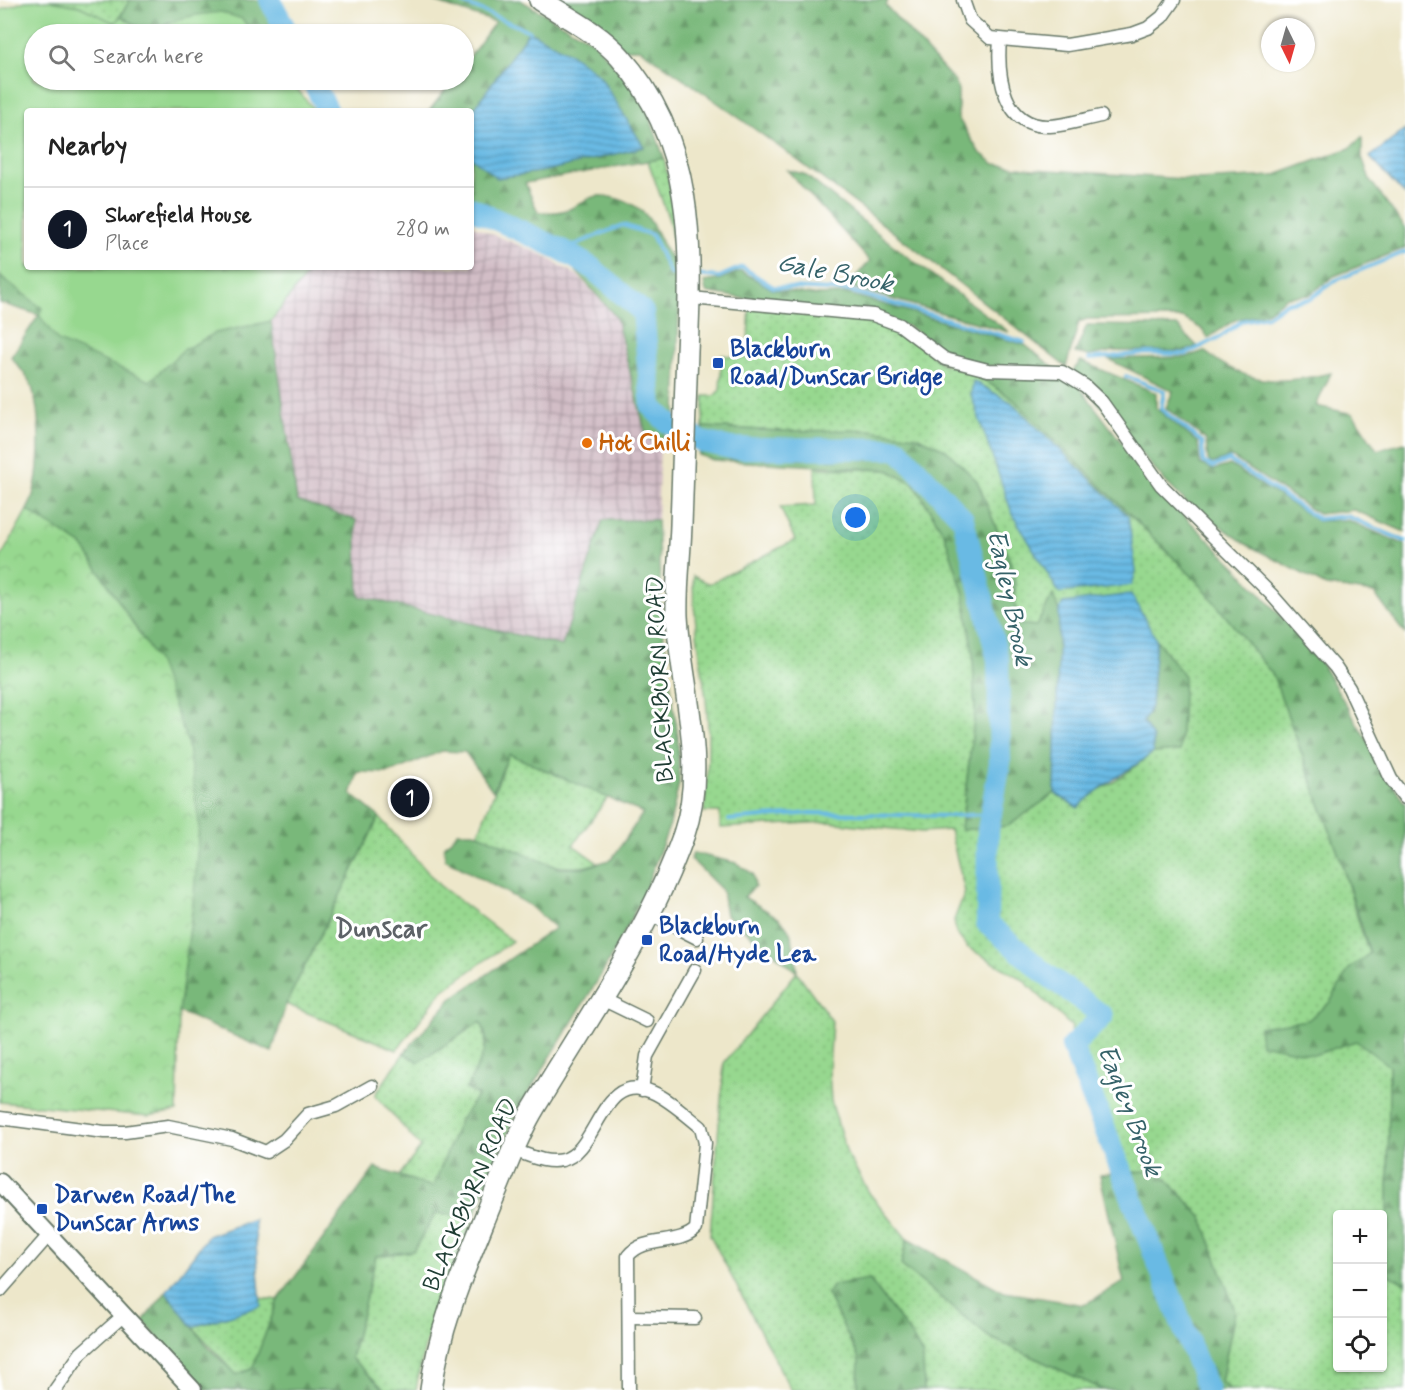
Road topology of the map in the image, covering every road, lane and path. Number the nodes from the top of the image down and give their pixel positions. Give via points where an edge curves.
1 (540, 0) edge
2 (963, 0) edge
3 (1174, 0) edge
4 (1000, 40) junction
5 (1101, 116) dead end
6 (691, 294) junction
7 (1405, 798) edge
8 (650, 914) junction
9 (697, 938) dead end
10 (695, 970) dead end
11 (602, 999) junction
12 (647, 1021) dead end
13 (372, 1086) dead end
14 (642, 1090) junction
15 (0, 1118) edge
16 (513, 1150) junction
17 (1, 1185) edge
18 (50, 1234) junction
19 (0, 1291) edge
20 (124, 1315) junction
21 (691, 1315) dead end
22 (630, 1317) junction
23 (55, 1390) edge
24 (193, 1390) edge
25 (431, 1390) edge
26 (629, 1390) edge

1 - 6 highway, BLACKBURN ROAD via 618,54 670,140 680,168
2 - 4 street via 978,29
3 - 4 street via 1162,17 1131,34 1067,45
4 - 5 street via 1000,81 1016,113 1050,126 1082,125
6 - 7 street via 873,315 900,325 945,359 988,370 1068,373 1102,402 1161,485 1271,594 1335,667
6 - 8 highway, BLACKBURN ROAD via 677,615 692,736 693,789 685,831
8 - 9 street
8 - 11 highway, BLACKBURN ROAD
10 - 14 street via 647,1056
11 - 12 street
11 - 16 highway, BLACKBURN ROAD via 529,1116
13 - 15 street via 336,1106 308,1114 284,1140 266,1152 232,1139 168,1126 104,1132
14 - 16 street via 625,1092 608,1104 573,1156 553,1161
14 - 22 street via 654,1093 701,1126 705,1143 696,1229 682,1238 638,1246 628,1256
16 - 25 highway, BLACKBURN ROAD via 448,1315
17 - 18 main road
18 - 19 street
18 - 20 main road
20 - 23 street via 81,1353
20 - 24 main road
21 - 22 street
22 - 26 street

